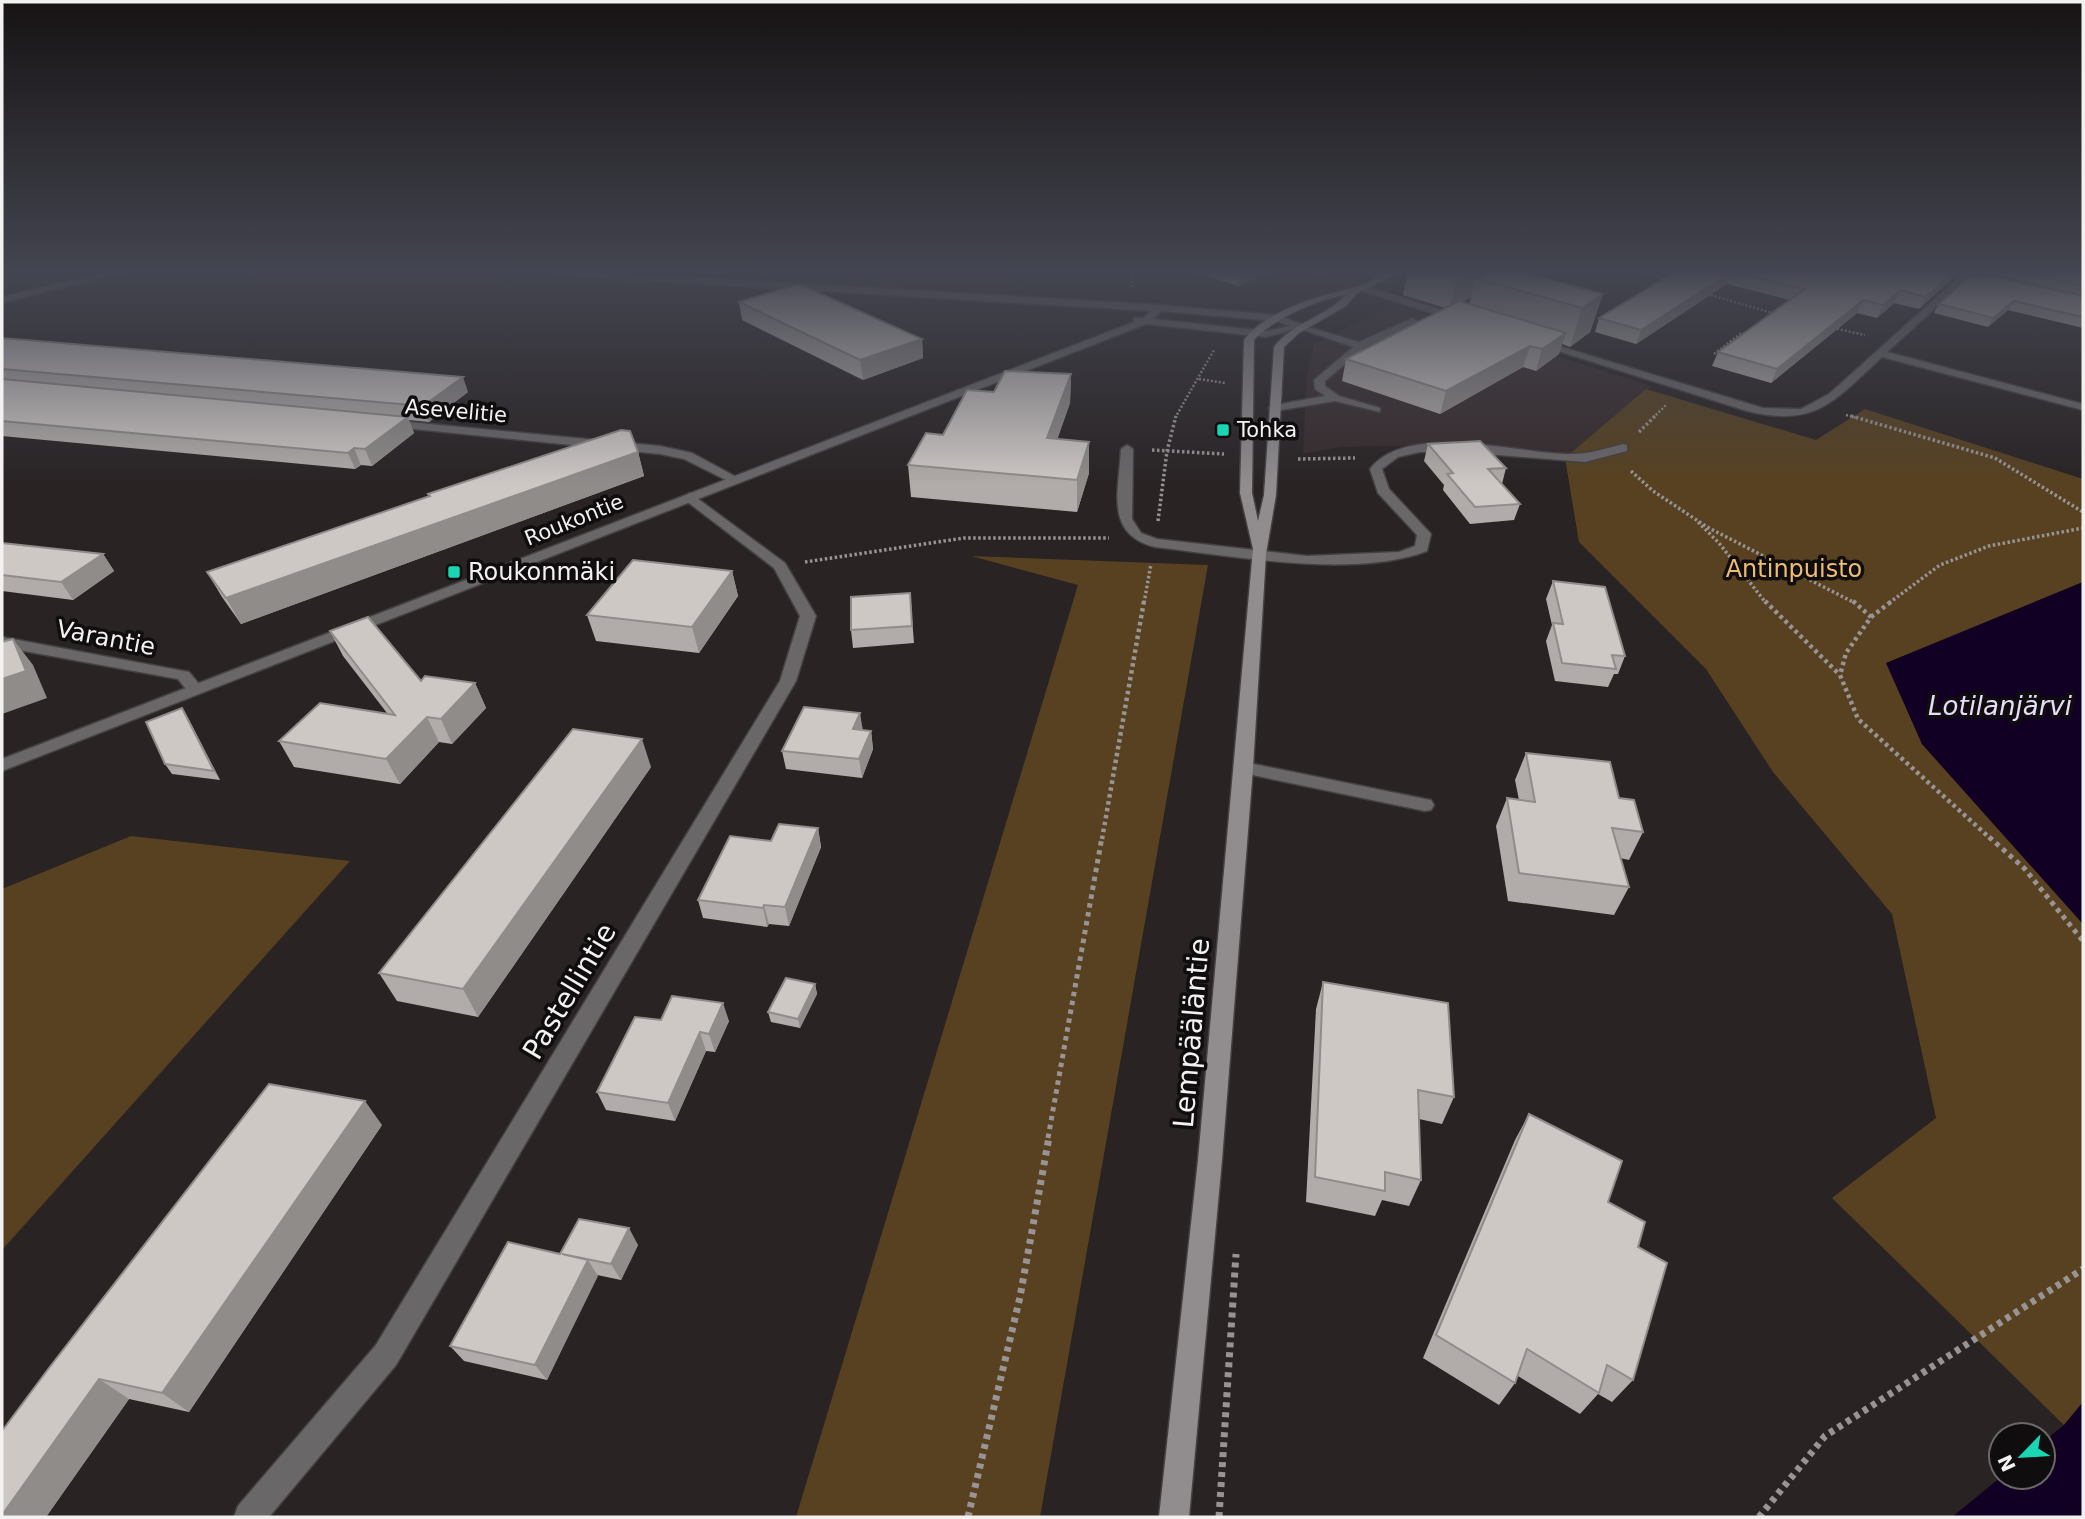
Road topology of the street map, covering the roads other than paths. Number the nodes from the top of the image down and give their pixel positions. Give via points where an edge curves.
1 (1088, 343) edge
2 (1248, 343) edge
3 (1282, 343) edge
4 (1351, 343) edge
5 (1366, 343) edge
6 (1538, 343) edge
7 (1893, 343) edge
8 (1360, 346) junction
9 (1881, 354) junction
10 (1335, 398) junction
11 (2083, 407) edge
12 (1275, 408) junction
13 (1376, 410) dead end
14 (373, 422) edge
15 (1623, 448) road end
16 (1127, 449) road end
17 (733, 480) junction
18 (690, 496) junction
19 (1259, 554) junction
20 (2, 642) edge
21 (196, 690) junction
22 (2, 765) edge
23 (1244, 768) junction
24 (1425, 805) dead end
25 (249, 1517) edge
26 (1174, 1517) edge

1 - 17 street, Roukontie
2 - 19 main road, Lempääläntie via 1246,493
3 - 12 main road, Lempääläntie
4 - 8 street
5 - 8 street
6 - 9 street via 1773,413 1818,408
7 - 9 street
8 - 10 street via 1318,380 1319,387
9 - 11 street
10 - 12 street
10 - 13 street
12 - 19 main road, Lempääläntie via 1270,495
14 - 17 street, Asevelitie via 660,450 688,456
15 - 19 street via 1585,458 1438,449 1400,452 1386,458 1376,470 1383,490 1424,534 1422,548 1401,556 1307,560
16 - 19 street via 1125,519 1136,536 1155,543
17 - 18 street, Roukontie
18 - 21 street, Roukontie
18 - 25 street, Pastellintie via 780,566 808,616 789,681 386,1356
19 - 23 main road, Lempääläntie
20 - 21 street, Varantie via 183,675
21 - 22 street, Roukontie
23 - 24 street
23 - 26 main road, Lempääläntie

